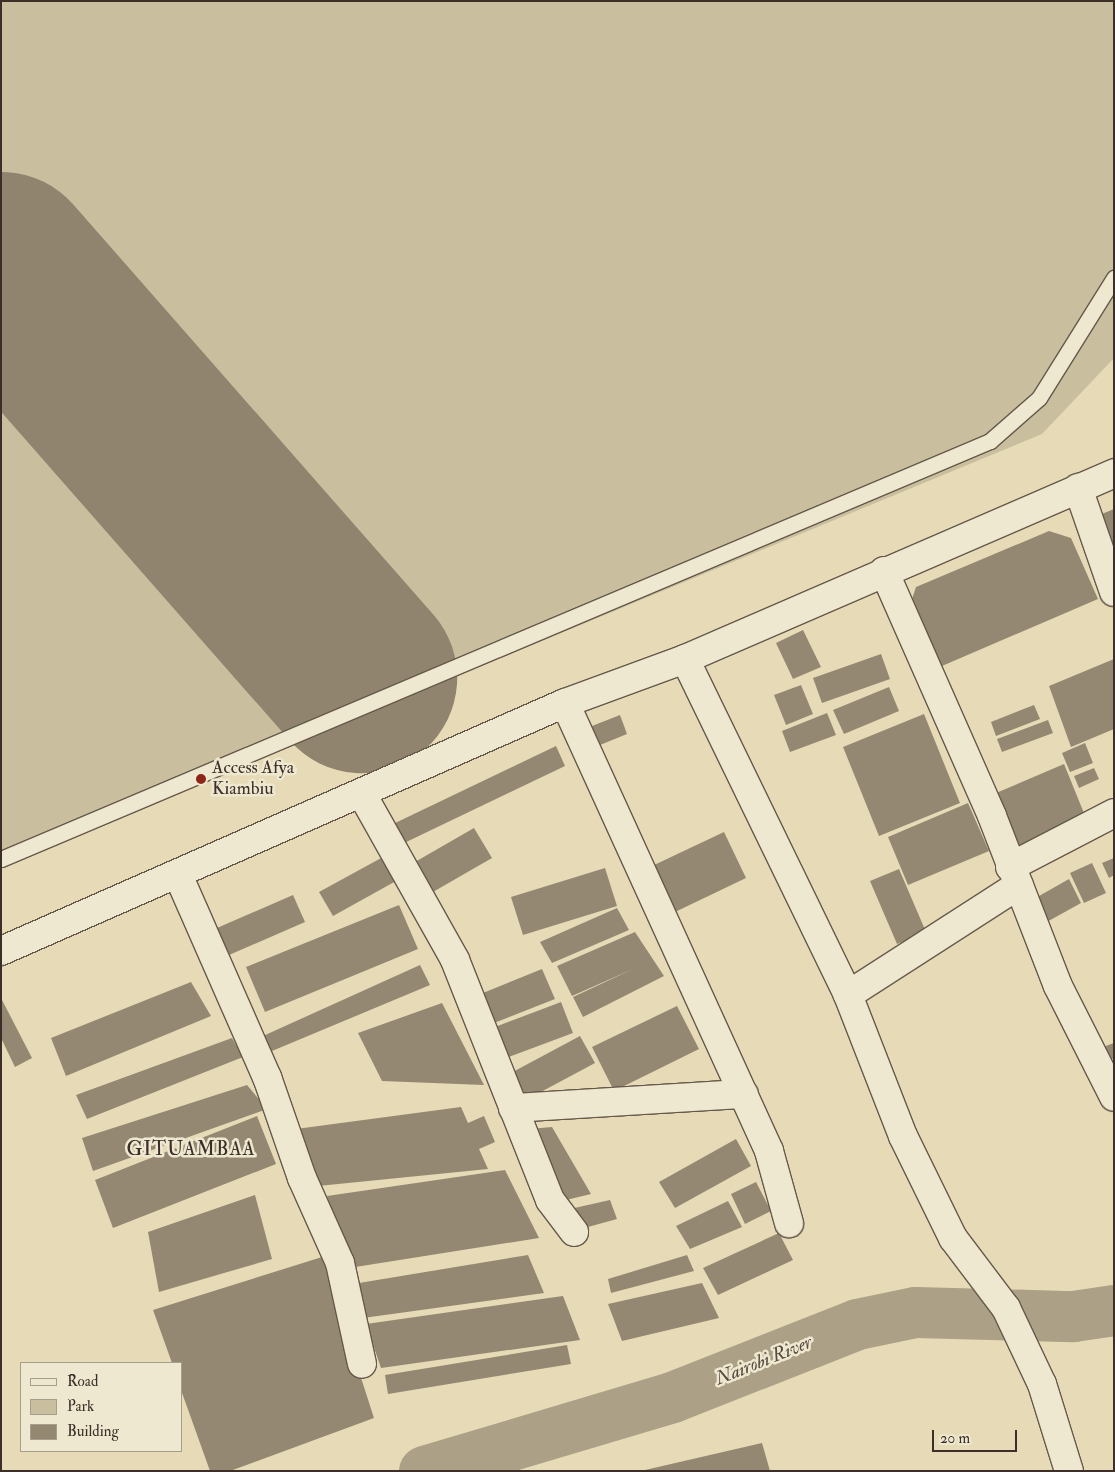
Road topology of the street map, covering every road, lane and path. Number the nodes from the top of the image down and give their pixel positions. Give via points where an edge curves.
1 (1114, 278) edge
2 (1114, 473) edge
3 (1078, 488) junction
4 (884, 571) junction
5 (1114, 592) edge
6 (686, 659) junction
7 (565, 703) junction
8 (362, 794) junction
9 (1114, 813) edge
10 (1, 859) edge
11 (1014, 876) junction
12 (179, 877) junction
13 (1, 952) edge
14 (848, 995) junction
15 (744, 1094) junction
16 (1114, 1097) edge
17 (513, 1108) junction
18 (789, 1223) dead end
19 (574, 1232) dead end
20 (362, 1364) dead end
21 (1069, 1471) edge

1 - 10 lane via 1039,398 990,441
2 - 3 street
3 - 4 street
3 - 5 street
4 - 6 street
4 - 11 street via 992,816
6 - 7 street
6 - 14 street
7 - 8 street
7 - 15 street via 702,1013
8 - 12 street
8 - 17 street via 455,960
9 - 11 street
11 - 14 street
11 - 16 street via 1058,986
12 - 13 street
12 - 20 street via 266,1076 302,1178 340,1263
14 - 21 street via 903,1136 953,1238 1006,1308 1042,1384
15 - 17 street
15 - 18 street via 769,1151
17 - 19 street via 550,1200

